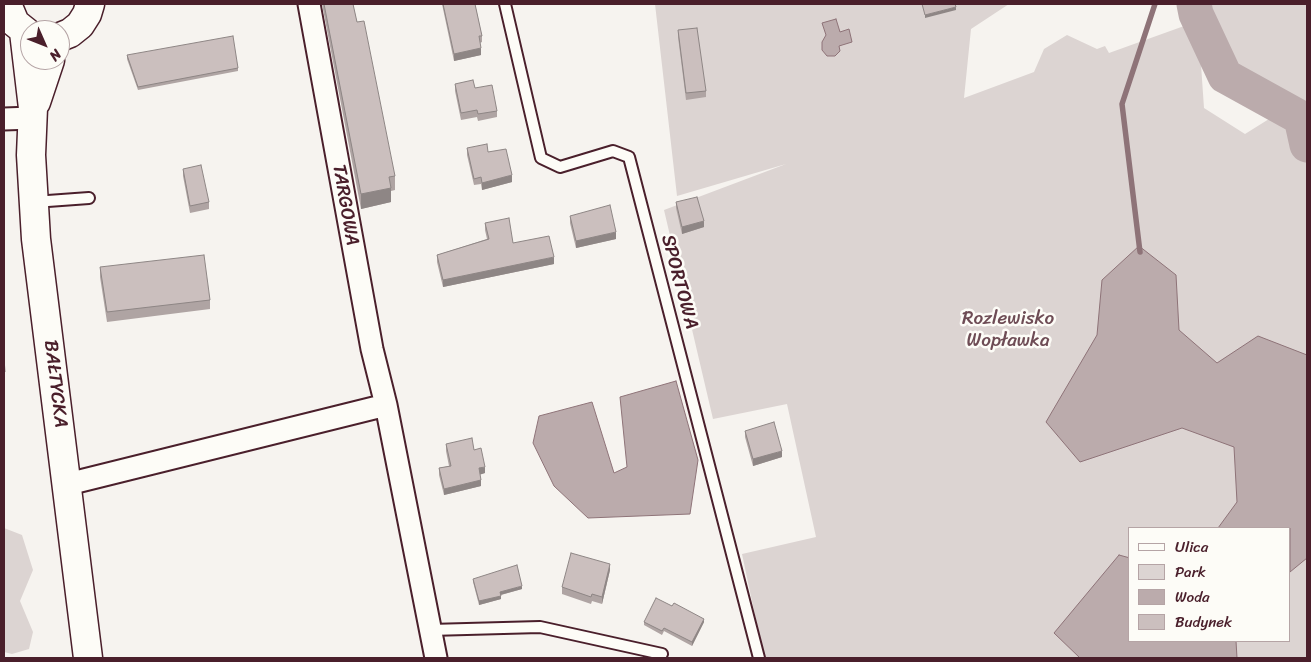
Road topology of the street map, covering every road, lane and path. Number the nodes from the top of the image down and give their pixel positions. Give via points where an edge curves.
1 (7, 4) edge
2 (90, 4) edge
3 (309, 4) edge
4 (505, 4) edge
5 (20, 27) edge
6 (70, 33) edge
7 (30, 70) edge
8 (47, 70) edge
9 (33, 113) junction
10 (4, 119) edge
11 (89, 198) dead end
12 (33, 202) junction
13 (386, 405) junction
14 (68, 484) junction
15 (430, 630) junction
16 (662, 654) dead end
17 (88, 658) edge
18 (436, 658) edge
19 (759, 658) edge

1 - 5 main road
2 - 6 main road via 80,25
3 - 13 street, TARGOWA via 372,349
4 - 19 lane, SPORTOWA via 541,158 560,167 613,151 628,157
7 - 9 main road, BAŁTYCKA
8 - 9 main road, BAŁTYCKA
9 - 10 street
9 - 12 main road, BAŁTYCKA
11 - 12 lane
12 - 14 main road, BAŁTYCKA
13 - 14 street
13 - 15 street, TARGOWA
14 - 17 main road, BAŁTYCKA
15 - 16 lane via 540,627
15 - 18 street, TARGOWA

